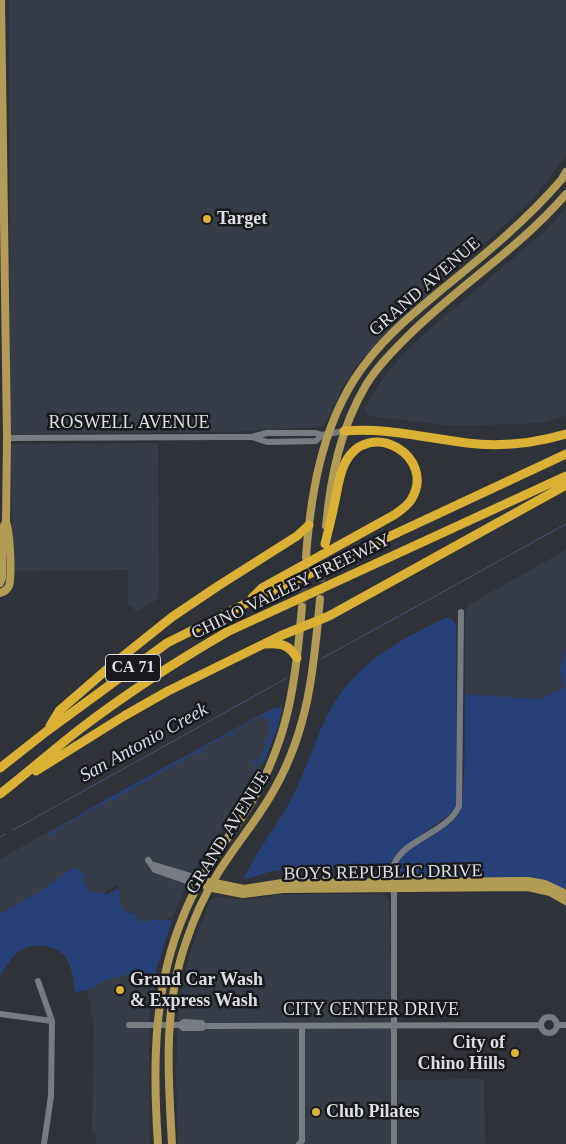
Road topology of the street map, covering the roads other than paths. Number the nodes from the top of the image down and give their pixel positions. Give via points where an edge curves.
1 (1, 0) edge
2 (566, 172) edge
3 (566, 194) edge
4 (3, 284) edge
5 (344, 431) junction
6 (326, 434) junction
7 (566, 434) edge
8 (7, 438) junction
9 (566, 454) edge
10 (566, 476) edge
11 (566, 484) edge
12 (6, 522) junction
13 (309, 525) junction
14 (324, 546) joint
15 (306, 558) tunnel mouth
16 (0, 583) edge
17 (279, 583) junction
18 (2, 592) edge
19 (320, 599) tunnel mouth
20 (302, 607) tunnel mouth
21 (461, 612) dead end
22 (318, 621) junction
23 (300, 628) junction
24 (264, 644) junction
25 (297, 658) junction
26 (47, 731) junction
27 (0, 768) edge
28 (16, 781) junction
29 (0, 794) edge
30 (150, 862) dead end
31 (199, 882) junction
32 (211, 885) junction
33 (394, 885) junction
34 (566, 894) edge
35 (566, 901) edge
36 (38, 981) dead end
37 (0, 1014) edge
38 (52, 1021) junction
39 (129, 1025) dead end
40 (157, 1025) junction
41 (170, 1025) junction
42 (394, 1025) junction
43 (540, 1025) junction
44 (558, 1025) junction
45 (566, 1025) edge
46 (302, 1026) junction
47 (303, 1143) edge
48 (44, 1144) edge
49 (158, 1144) edge
50 (172, 1144) edge
51 (394, 1144) edge

1 - 4 main road
2 - 6 main road, GRAND AVENUE via 522,223 380,346 352,383
3 - 5 main road, GRAND AVENUE via 529,233 423,321 392,352 367,384
4 - 8 main road
5 - 6 street, ROSWELL AVENUE
5 - 7 highway via 390,431 499,445
5 - 14 main road, GRAND AVENUE via 333,472
6 - 8 street, ROSWELL AVENUE via 316,441 267,442 251,437
6 - 13 main road, GRAND AVENUE
8 - 12 main road
9 - 17 highway, CHINO VALLEY FREEWAY / CA 71 via 342,558
10 - 28 highway, CHINO VALLEY FREEWAY / CA 71 via 227,632 81,728
11 - 22 highway
12 - 16 main road via 2,530
12 - 18 main road via 10,585
13 - 15 main road, GRAND AVENUE
13 - 26 highway via 139,643 60,711
14 - 17 highway via 341,473 350,456 364,445 378,442 400,448 415,470 412,500 394,515
17 - 26 highway, CHINO VALLEY FREEWAY / CA 71 via 167,644
19 - 22 main road, GRAND AVENUE
20 - 23 main road, GRAND AVENUE
21 - 33 street via 459,806 453,816 400,855 394,865
22 - 23 highway
22 - 32 main road, GRAND AVENUE via 312,681 300,728 280,779
23 - 24 highway
23 - 25 main road, GRAND AVENUE
24 - 25 highway via 286,645
24 - 28 highway via 168,691 27,778
25 - 31 main road, GRAND AVENUE via 284,728 263,781
26 - 27 highway, CHINO VALLEY FREEWAY / CA 71
28 - 29 highway, CHINO VALLEY FREEWAY / CA 71
30 - 31 street
31 - 32 main road, BOYS REPUBLIC DRIVE
31 - 40 main road, GRAND AVENUE via 172,945
32 - 33 main road, BOYS REPUBLIC DRIVE via 244,888 280,883
32 - 41 main road, GRAND AVENUE via 182,955 173,992
33 - 34 main road, BOYS REPUBLIC DRIVE via 528,881 545,884
33 - 35 main road, BOYS REPUBLIC DRIVE via 528,887 550,892
33 - 42 street
36 - 38 street
37 - 38 street
38 - 48 street via 51,1096
39 - 40 street, CITY CENTER DRIVE
40 - 41 street, CITY CENTER DRIVE
40 - 49 main road, GRAND AVENUE
41 - 46 street, CITY CENTER DRIVE via 184,1022 202,1023 203,1026
41 - 50 main road, GRAND AVENUE
42 - 43 street, CITY CENTER DRIVE
42 - 46 street, CITY CENTER DRIVE
42 - 51 street
43 - 44 street, CITY CENTER DRIVE via 550,1018
43 - 44 street, CITY CENTER DRIVE via 550,1033
44 - 45 street, CITY CENTER DRIVE
46 - 47 street

